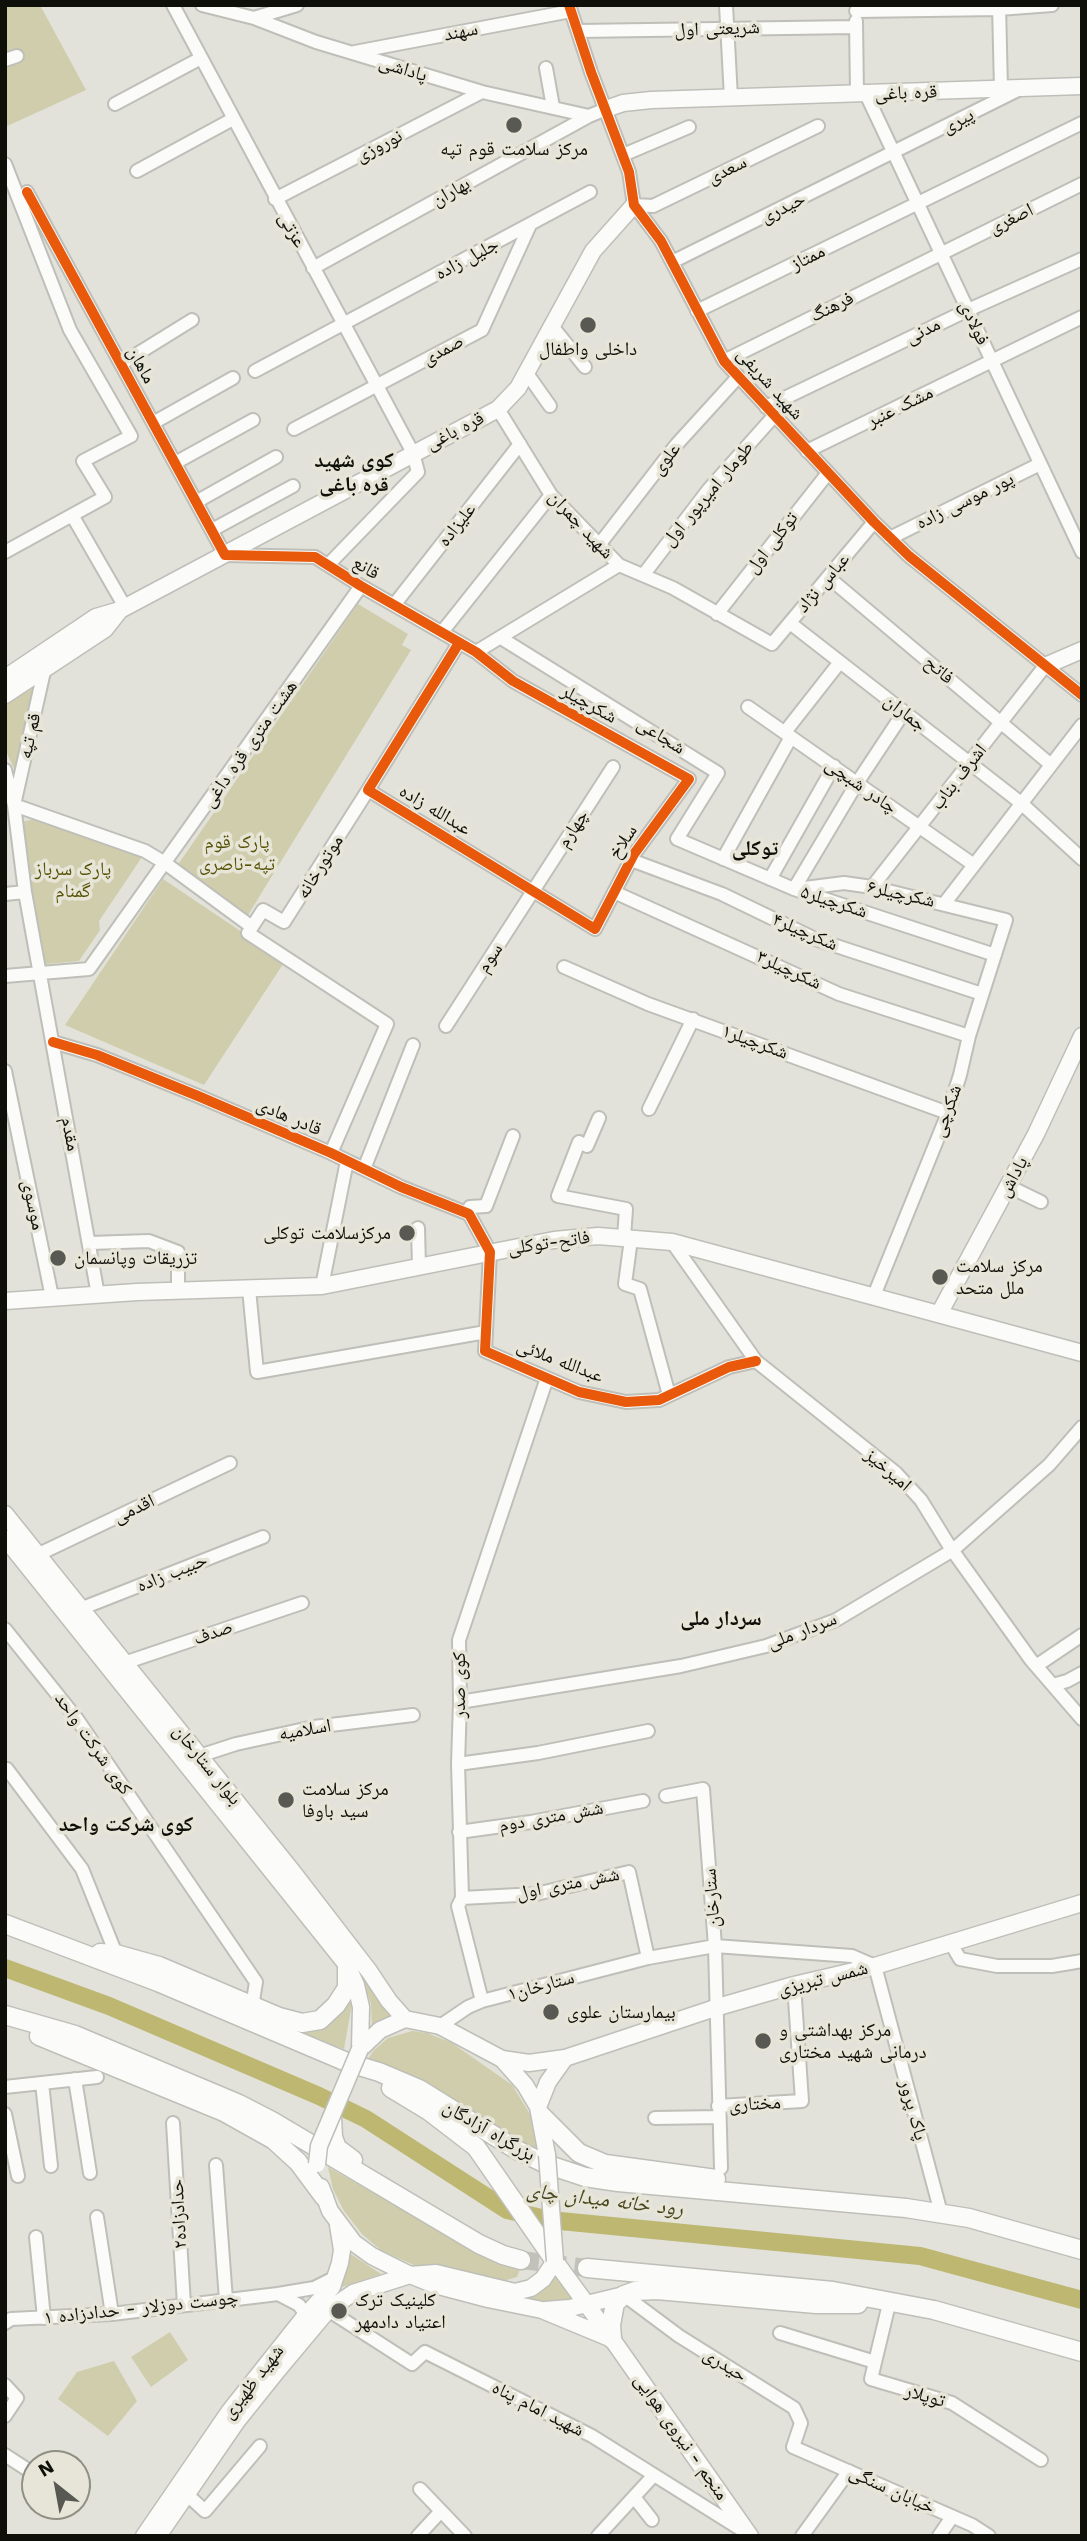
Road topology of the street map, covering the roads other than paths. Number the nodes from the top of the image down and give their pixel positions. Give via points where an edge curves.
1 (173, 5) edge
2 (202, 5) edge
3 (296, 5) edge
4 (726, 5) edge
5 (1052, 5) edge
6 (999, 7) edge
7 (570, 8) edge
8 (856, 8) edge
9 (254, 18) junction
10 (856, 27) junction
11 (726, 28) junction
12 (578, 32) junction
13 (351, 53) junction
14 (201, 58) junction
15 (546, 68) dead end
16 (1082, 86) edge
17 (1022, 88) junction
18 (1002, 89) junction
19 (482, 92) junction
20 (862, 94) junction
21 (731, 98) junction
22 (115, 104) dead end
23 (553, 107) junction
24 (606, 109) junction
25 (589, 116) junction
26 (233, 119) junction
27 (1082, 123) edge
28 (818, 126) dead end
29 (689, 127) dead end
30 (894, 153) junction
31 (623, 155) junction
32 (5, 164) edge
33 (137, 171) dead end
34 (1082, 184) edge
35 (27, 192) dead end
36 (590, 192) dead end
37 (275, 200) junction
38 (634, 205) junction
39 (918, 205) junction
40 (530, 225) junction
41 (941, 253) junction
42 (1082, 259) edge
43 (672, 262) junction
44 (313, 268) junction
45 (968, 310) junction
46 (697, 311) junction
47 (1082, 317) edge
48 (192, 320) dead end
49 (344, 325) junction
50 (552, 326) junction
51 (724, 361) junction
52 (992, 363) junction
53 (121, 364) junction
54 (585, 367) dead end
55 (255, 370) dead end
56 (526, 372) junction
57 (738, 377) junction
58 (233, 378) dead end
59 (377, 386) junction
60 (550, 406) dead end
61 (498, 409) junction
62 (770, 411) junction
63 (253, 420) dead end
64 (153, 423) junction
65 (294, 429) dead end
66 (520, 444) junction
67 (807, 451) junction
68 (413, 453) junction
69 (276, 457) dead end
70 (175, 463) junction
71 (1040, 464) junction
72 (828, 473) junction
73 (293, 486) dead end
74 (551, 495) junction
75 (196, 502) junction
76 (72, 516) junction
77 (874, 522) junction
78 (212, 530) junction
79 (890, 538) junction
80 (599, 545) junction
81 (5, 552) edge
82 (1082, 552) edge
83 (225, 555) junction
84 (328, 565) junction
85 (619, 565) junction
86 (643, 574) junction
87 (828, 576) junction
88 (361, 586) junction
89 (394, 605) junction
90 (122, 609) junction
91 (718, 614) junction
92 (790, 623) junction
93 (442, 632) junction
94 (500, 638) junction
95 (459, 643) junction
96 (772, 644) joint
97 (1082, 650) edge
98 (476, 653) junction
99 (841, 662) junction
100 (1045, 666) junction
101 (45, 667) junction
102 (5, 678) edge
103 (5, 695) edge
104 (1082, 695) edge
105 (748, 707) dead end
106 (904, 712) junction
107 (1002, 723) junction
108 (1082, 725) edge
109 (788, 735) junction
110 (970, 763) junction
111 (1050, 764) junction
112 (613, 766) dead end
113 (834, 766) junction
114 (5, 770) edge
115 (689, 779) joint
116 (857, 783) junction
117 (368, 790) junction
118 (1021, 803) junction
119 (14, 805) junction
120 (10, 826) edge
121 (920, 827) junction
122 (677, 839) joint
123 (723, 859) junction
124 (1082, 859) edge
125 (631, 860) junction
126 (166, 863) junction
127 (974, 865) junction
128 (770, 879) junction
129 (872, 887) junction
130 (794, 890) junction
131 (533, 891) junction
132 (25, 892) junction
133 (614, 892) junction
134 (5, 894) edge
135 (944, 904) junction
136 (1006, 920) joint
137 (252, 927) junction
138 (595, 929) joint
139 (995, 955) junction
140 (564, 967) dead end
141 (41, 974) junction
142 (5, 976) edge
143 (982, 994) junction
144 (693, 1019) junction
145 (446, 1026) dead end
146 (969, 1036) junction
147 (1082, 1036) edge
148 (53, 1042) junction
149 (414, 1045) dead end
150 (5, 1071) edge
151 (649, 1109) dead end
152 (948, 1113) junction
153 (599, 1118) dead end
154 (19, 1135) junction
155 (513, 1136) dead end
156 (5, 1138) edge
157 (331, 1153) junction
158 (347, 1161) junction
159 (364, 1169) junction
160 (1008, 1186) junction
161 (1041, 1202) dead end
162 (470, 1214) junction
163 (418, 1228) dead end
164 (628, 1239) junction
165 (672, 1242) junction
166 (90, 1243) junction
167 (490, 1252) junction
168 (419, 1267) junction
169 (322, 1286) junction
170 (249, 1289) junction
171 (178, 1291) junction
172 (98, 1295) junction
173 (52, 1297) junction
174 (873, 1298) junction
175 (5, 1301) edge
176 (939, 1314) junction
177 (486, 1332) junction
178 (1082, 1353) edge
179 (756, 1361) junction
180 (547, 1378) junction
181 (669, 1395) junction
182 (1082, 1427) edge
183 (230, 1463) dead end
184 (5, 1514) edge
185 (263, 1537) dead end
186 (5, 1538) edge
187 (953, 1550) junction
188 (37, 1555) junction
189 (302, 1602) dead end
190 (80, 1609) junction
191 (5, 1629) edge
192 (1082, 1634) edge
193 (124, 1663) junction
194 (1036, 1666) junction
195 (1082, 1672) edge
196 (1053, 1685) junction
197 (460, 1702) junction
198 (413, 1714) dead end
199 (1082, 1719) edge
200 (648, 1731) dead end
201 (200, 1756) junction
202 (458, 1764) junction
203 (8, 1769) dead end
204 (666, 1796) dead end
205 (643, 1801) dead end
206 (459, 1832) junction
207 (462, 1898) junction
208 (1082, 1903) edge
209 (5, 1924) edge
210 (950, 1942) junction
211 (715, 1946) junction
212 (68, 1949) junction
213 (116, 1954) junction
214 (648, 1958) junction
215 (1082, 1961) edge
216 (347, 1965) junction
217 (874, 1966) junction
218 (794, 1985) junction
219 (482, 2001) junction
220 (252, 2007) junction
221 (718, 2007) junction
222 (5, 2015) edge
223 (405, 2019) junction
224 (5, 2025) edge
225 (440, 2026) junction
226 (354, 2056) junction
227 (565, 2058) junction
228 (502, 2059) junction
229 (97, 2077) dead end
230 (75, 2079) junction
231 (42, 2083) junction
232 (5, 2087) edge
233 (540, 2111) junction
234 (718, 2111) junction
235 (5, 2114) edge
236 (332, 2116) junction
237 (655, 2118) dead end
238 (173, 2123) dead end
239 (216, 2165) dead end
240 (51, 2166) dead end
241 (721, 2168) dead end
242 (90, 2173) dead end
243 (18, 2176) dead end
244 (324, 2197) junction
245 (906, 2208) junction
246 (941, 2213) junction
247 (97, 2217) dead end
248 (338, 2224) junction
249 (36, 2237) dead end
250 (1082, 2250) edge
251 (555, 2261) junction
252 (587, 2268) tunnel mouth
253 (410, 2275) junction
254 (336, 2277) junction
255 (278, 2294) junction
256 (624, 2295) junction
257 (226, 2300) junction
258 (587, 2303) junction
259 (894, 2304) junction
260 (184, 2305) junction
261 (328, 2310) junction
262 (542, 2310) junction
263 (112, 2314) junction
264 (306, 2315) junction
265 (44, 2318) junction
266 (7, 2319) edge
267 (780, 2333) dead end
268 (612, 2339) junction
269 (1082, 2352) edge
270 (875, 2362) junction
271 (5, 2385) edge
272 (5, 2416) edge
273 (260, 2446) dead end
274 (793, 2447) joint
275 (5, 2455) edge
276 (1041, 2460) dead end
277 (21, 2465) edge
278 (849, 2471) junction
279 (654, 2475) junction
280 (420, 2488) dead end
281 (183, 2490) junction
282 (634, 2497) junction
283 (441, 2511) junction
284 (953, 2517) junction
285 (652, 2520) dead end
286 (749, 2535) edge
287 (144, 2536) edge
288 (158, 2536) edge
289 (418, 2536) edge
290 (465, 2536) edge
291 (598, 2536) edge
292 (802, 2536) edge
293 (939, 2536) edge
294 (989, 2536) edge

1 - 14 street, عزتی
2 - 9 street, پاداشی
3 - 9 street
4 - 11 street
5 - 6 street
6 - 8 street
6 - 18 street
7 - 12 street, شهید شریفى
7 - 13 street, سهند
8 - 10 street
9 - 13 street, پاداشی
10 - 11 street, شریعتی اول
10 - 20 street
11 - 12 street, شریعتی اول
11 - 21 street
12 - 24 street, شهید شریفى
13 - 19 street, پاداشی
14 - 22 street
14 - 26 street, عزتی
15 - 23 street
16 - 17 main road, قره باغی
17 - 18 main road, قره باغی
17 - 30 street, پیری
18 - 20 main road, قره باغی
19 - 23 street, پاداشی
19 - 37 street, نوروزی
20 - 21 main road, قره باغی
20 - 30 street, فولادی
21 - 24 main road, قره باغی via 651,100
23 - 25 street, پاداشی
24 - 25 street
24 - 31 street, شهید شریفى
25 - 44 street, بهاران
26 - 33 street
26 - 37 street, عزتی
27 - 39 street
28 - 38 street, سعدی via 653,205
29 - 31 street
30 - 39 street, فولادی
30 - 43 street, حیدری
31 - 38 street, شهید شریفى
32 - 76 street via 70,330 131,436 83,461 105,497
34 - 41 street, اصغری
35 - 53 street, ماهان
36 - 40 street, جلیل زاده
37 - 44 street, عزتی
38 - 43 street, شهید شریفى
38 - 50 main road, قره باغی via 593,251
39 - 41 street, فولادی
39 - 46 street, ممتاز
40 - 49 street, جلیل زاده
40 - 59 street, صمدی via 482,330
41 - 45 street, فولادی
41 - 51 street, فرهنگ
42 - 45 street, مدنی
43 - 46 street, شهید شریفى
44 - 49 street, عزتی
45 - 52 street, فولادی
45 - 62 street, مدنی
46 - 51 street, شهید شریفى
47 - 52 street, مشک عنبر
48 - 53 street
49 - 55 street, جلیل زاده
49 - 59 street, عزتی
50 - 54 street
50 - 56 main road, قره باغی
51 - 57 street, شهید شریفى
52 - 67 street, مشک عنبر
52 - 71 street, فولادی
53 - 64 street, ماهان
56 - 60 street
56 - 61 main road, قره باغی
57 - 62 street, شهید شریفى
57 - 80 street, علوی via 677,444
58 - 64 street
59 - 65 street, صمدی
59 - 68 street, عزتی
61 - 66 street, شهید چمران
61 - 68 main road, قره باغی
62 - 67 street, شهید شریفى
62 - 86 street, طومار امیرپور اول
63 - 70 street
64 - 70 street, ماهان
66 - 74 street, شهید چمران
66 - 89 street, علیزاده
67 - 72 street, شهید شریفى
68 - 83 main road, قره باغی
68 - 84 street via 418,472
69 - 75 street
70 - 75 street, ماهان
71 - 79 street, پور موسی زاده
71 - 82 street, فولادی
72 - 77 street, شهید شریفى
72 - 91 street, توکلی اول
73 - 78 street
74 - 80 street, شهید چمران
74 - 93 street
75 - 78 street, ماهان
76 - 81 street
76 - 90 street
77 - 79 street, شهید شریفى
77 - 87 street, عباس نژاد
78 - 83 street, ماهان
79 - 100 street, شهید شریفى
80 - 85 street, شهید چمران
83 - 84 street, قانع via 315,557
83 - 90 main road, قره باغی
84 - 88 street, قانع
85 - 86 street, شهید چمران
85 - 94 street
86 - 91 street, شهید چمران
87 - 92 street, عباس نژاد
87 - 107 street, فاتح
88 - 89 street, قانع
88 - 126 street, هشت متری قره داغی
89 - 93 street, قانع
90 - 101 main road via 105,629
90 - 102 main road via 96,617
91 - 96 street, شهید چمران
92 - 96 street, عباس نژاد
92 - 99 street, جماران
93 - 95 street, قانع
94 - 98 street
94 - 122 street, شجاعی via 718,773
95 - 98 street, قانع
95 - 117 street, عبدالله زاده
97 - 100 main road
98 - 115 street, شکرچیلر via 513,681
99 - 106 street, جماران
99 - 109 street
100 - 104 street, شهید شریفى
100 - 107 street, اشرف بناب
101 - 103 main road
101 - 119 street, قم تپه
105 - 109 street, چادر شبچی
106 - 110 street, جماران
106 - 116 street
107 - 110 street, اشرف بناب
107 - 111 street, فاتح
108 - 111 street
109 - 113 street, چادر شبچی
109 - 123 street
110 - 118 street, جماران
110 - 121 street, اشرف بناب
111 - 118 street
112 - 131 street, چهارم
113 - 116 street, چادر شبچی
113 - 128 street
114 - 119 street, قم تپه
115 - 125 street, سلاخ
116 - 121 street, چادر شبچی
116 - 130 street
117 - 131 street, عبدالله زاده
117 - 137 street, موتورخانه via 284,922 263,910
118 - 124 street, جماران
118 - 127 street
119 - 120 street, قم تپه
119 - 126 street via 145,851
120 - 132 street, قم تپه
121 - 127 street, چادر شبچی
121 - 129 street, اشرف بناب
122 - 123 street, شکرچیلر۵
123 - 128 street, شکرچیلر۵
125 - 133 street, سلاخ
125 - 143 street, شکرچیلر۴ via 722,894 815,939
126 - 137 street
126 - 141 street, هشت متری قره داغی via 89,969
127 - 135 street
128 - 130 street, شکرچیلر۵
129 - 130 street, شکرچیلر۶ via 844,883
129 - 135 street, شکرچیلر۶
130 - 139 street, شکرچیلر۵
131 - 138 street, عبدالله زاده
131 - 145 street, سوم
132 - 134 street
132 - 141 street, قم تپه
133 - 138 street, سلاخ
133 - 146 street, شکرچیلر۳ via 839,993
135 - 136 street, شکرچیلر۶
136 - 139 street, شکرچی
137 - 157 street via 248,933 387,1024
139 - 143 street, شکرچی
140 - 144 street, شکرچیلر۱
141 - 142 street, هشت متری قره داغی
141 - 148 street, مقدم
143 - 146 street, شکرچی
144 - 151 street
144 - 152 street, شکرچیلر۱
146 - 152 street, شکرچی
147 - 160 main road, پاداش
148 - 157 street, قادر هادی via 97,1055
148 - 166 street, مقدم
149 - 159 street
150 - 154 street, موسوی
152 - 174 street, شکرچی
153 - 164 street via 587,1146 579,1142 558,1196 626,1209
154 - 156 street
154 - 173 street, موسوی
155 - 162 street via 486,1206 470,1207
157 - 158 street, قادر هادی
158 - 159 street, قادر هادی
158 - 169 street
159 - 162 street, قادر هادی
160 - 161 street
160 - 176 main road, پاداش
162 - 167 street
163 - 168 street
164 - 165 main road, فاتح-توکلی
164 - 167 main road, فاتح-توکلی via 554,1240
164 - 181 street via 625,1284 640,1289
165 - 174 main road, فاتح-توکلی
165 - 179 street, امیرخیز
166 - 171 street via 149,1241 178,1252
166 - 172 street, مقدم
167 - 168 main road, فاتح-توکلی
167 - 177 street
168 - 169 main road, فاتح-توکلی
169 - 170 main road, فاتح-توکلی
170 - 171 main road, فاتح-توکلی
170 - 177 street via 257,1371
171 - 172 main road, فاتح-توکلی
172 - 173 main road, فاتح-توکلی
173 - 175 main road, فاتح-توکلی
174 - 176 main road, فاتح-توکلی
176 - 178 main road, فاتح-توکلی
177 - 180 street, عبدالله ملائی via 485,1351
179 - 181 street, عبدالله ملائی via 729,1367
179 - 187 street, امیرخیز via 896,1473 921,1500
180 - 181 street, عبدالله ملائی via 579,1392 626,1402
180 - 197 street, کوی صدر via 459,1640
182 - 187 street, سردار ملی via 1049,1465
183 - 188 street, اقدمی
184 - 188 main road, بلوار ستارخان
185 - 190 street, حبیب زاده
186 - 216 main road, بلوار ستارخان
187 - 194 street, امیرخیز
187 - 197 street, سردار ملی via 836,1620 766,1646 681,1666
188 - 190 main road, بلوار ستارخان
189 - 193 street, صدف
190 - 193 main road, بلوار ستارخان
191 - 220 street, کوی شرکت واحد via 77,1719 256,1982
192 - 194 street
193 - 201 main road, بلوار ستارخان
194 - 196 street, امیرخیز
195 - 196 street
196 - 199 street, امیرخیز
197 - 202 street, کوی صدر
198 - 201 street, اسلامیه via 314,1727
200 - 202 street
201 - 223 main road, بلوار ستارخان
202 - 206 street, کوی صدر
203 - 213 street via 82,1869
204 - 211 street, ستارخان via 703,1789
205 - 206 street, شش متری دوم
206 - 207 street, کوی صدر
207 - 214 street, شش متری اول via 536,1894 629,1872
207 - 219 street, کوی صدر via 458,1906
208 - 210 main road, شمس تبریزی
209 - 212 highway, بزرگراه آزادگان
210 - 215 street via 960,1959 997,1966
210 - 217 main road, شمس تبریزی
211 - 214 street, ستارخان۱
211 - 217 street, ستارخان۱ via 852,1956
211 - 221 street, ستارخان
212 - 213 highway
212 - 226 highway, بزرگراه آزادگان
213 - 220 highway via 159,1966
214 - 219 street, ستارخان۱
216 - 220 highway via 347,1988 320,2020 302,2023
216 - 226 main road, بلوار ستارخان via 362,2007
217 - 218 main road, شمس تبریزی
217 - 246 street, پاک پرور
218 - 221 main road, شمس تبریزی
218 - 234 street, مختاری via 802,2101
219 - 225 street, ستارخان۱
221 - 227 main road, شمس تبریزی
221 - 234 street, ستارخان
222 - 236 highway via 75,2035 239,2104 479,2245 521,2260 344,2155 333,2137
223 - 225 main road
223 - 226 main road via 380,2030
224 - 244 highway via 224,2112 274,2140 298,2162
225 - 228 main road
226 - 236 main road, bridge
226 - 245 highway, بزرگراه آزادگان via 419,2089 517,2150 585,2176
226 - 251 highway via 475,2147
227 - 228 main road, شمس تبریزی via 529,2063
227 - 233 main road via 548,2082
228 - 233 main road via 526,2085
229 - 230 street
230 - 231 street
230 - 242 street
231 - 232 street
231 - 240 street
233 - 245 highway via 579,2153 605,2164 858,2196
233 - 251 main road, bridge via 551,2175
234 - 237 street
234 - 241 street, ستارخان
235 - 243 street
236 - 244 main road, bridge via 317,2164
238 - 260 street, حدادزاده۲
239 - 257 street
244 - 248 main road
245 - 246 highway, بزرگراه آزادگان
246 - 250 highway, بزرگراه آزادگان
247 - 263 street
248 - 253 main road via 372,2256
248 - 254 main road, شهید ظهیری via 342,2250
249 - 265 street
251 - 253 main road via 537,2284 515,2292 436,2273
251 - 258 main road, منجم - نیروی هوایی
252 - 259 highway via 833,2291
253 - 261 main road, شهید ظهیری via 353,2293
253 - 262 main road
254 - 255 street, چوست دوزلار - حدادزاده ۱ via 314,2288
254 - 264 main road, شهید ظهیری
255 - 257 street, چوست دوزلار - حدادزاده ۱
255 - 264 street via 299,2305
256 - 258 main road
256 - 259 highway via 657,2290 816,2304
256 - 268 highway via 612,2312
256 - 274 street, حیدری via 679,2336 794,2408 801,2423
257 - 260 street, چوست دوزلار - حدادزاده ۱
258 - 262 main road
258 - 268 main road, منجم - نیروی هوایی
259 - 269 highway via 934,2310
259 - 270 street
260 - 263 street, چوست دوزلار - حدادزاده ۱
261 - 279 street, شهید امام پناه via 412,2364 425,2352 592,2436
261 - 281 main road, شهید ظهیری
262 - 268 main road
263 - 265 street, چوست دوزلار - حدادزاده ۱
264 - 281 main road, شهید ظهیری via 229,2412
265 - 266 street, چوست دوزلار - حدادزاده ۱
267 - 270 street
268 - 286 main road, منجم - نیروی هوایی
270 - 276 street, توپلار via 871,2379 952,2403
271 - 272 street via 17,2398
273 - 281 street via 205,2511
274 - 278 street, خیابان سنگی
275 - 277 street
278 - 284 street, خیابان سنگی
278 - 292 street
279 - 282 street
279 - 286 street, شهید امام پناه
280 - 283 street
281 - 287 main road, شهید ظهیری
281 - 288 main road, شهید ظهیری
282 - 285 street
282 - 291 street
283 - 289 street
283 - 290 street
284 - 293 street
284 - 294 street, خیابان سنگی

